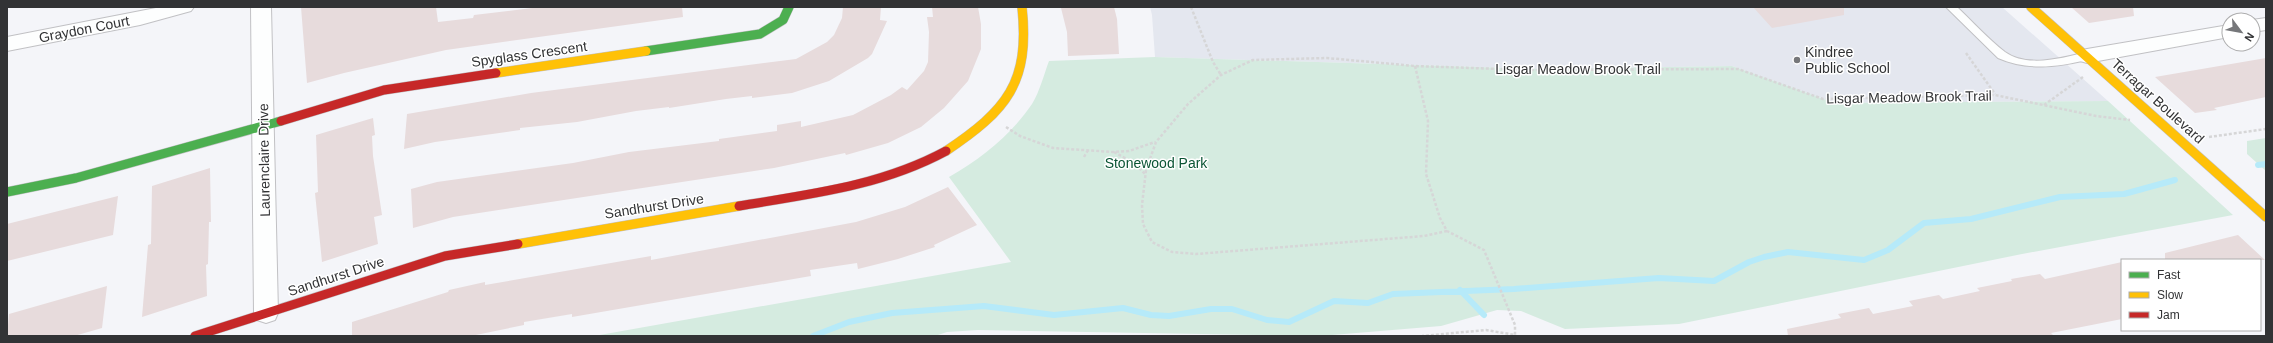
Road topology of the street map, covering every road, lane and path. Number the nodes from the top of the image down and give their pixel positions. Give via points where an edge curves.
1 (184, 7) edge
2 (261, 7) edge
3 (789, 7) edge
4 (1022, 7) edge
5 (1191, 7) edge
6 (1951, 7) edge
7 (2031, 7) edge
8 (2221, 32) edge
9 (7, 44) edge
10 (1966, 53) dead end
11 (2087, 56) junction
12 (1415, 66) junction
13 (1221, 75) junction
14 (2083, 77) dead end
15 (1995, 95) junction
16 (2044, 105) junction
17 (990, 117) junction
18 (2131, 120) dead end
19 (264, 126) junction
20 (2266, 129) edge
21 (2209, 138) dead end
22 (1156, 142) junction
23 (1088, 150) junction
24 (1113, 152) junction
25 (1084, 157) dead end
26 (1146, 174) junction
27 (7, 192) edge
28 (2266, 217) edge
29 (1447, 231) junction
30 (266, 313) junction
31 (195, 336) edge
32 (1422, 336) edge
33 (1515, 336) edge

1 - 9 street, Graydon Court
2 - 19 street, Laurenclaire Drive
3 - 19 street, Spyglass Crescent via 789,11 778,25 760,34 399,87
4 - 17 street, Sandhurst Drive via 1026,27 1024,61 1014,85
5 - 13 path via 1213,62
6 - 11 lane via 2002,55 2012,60 2046,64
7 - 11 street, Terragar Boulevard
8 - 11 street
10 - 15 path
11 - 28 street, Terragar Boulevard
12 - 13 path, Lisgar Meadow Brook Trail via 1301,57 1253,60
12 - 15 path, Lisgar Meadow Brook Trail via 1528,70 1738,69 1823,99
12 - 29 path via 1428,120 1426,174 1440,218
13 - 22 path, Lisgar Meadow Brook Trail via 1188,104
14 - 16 path
15 - 16 path, Lisgar Meadow Brook Trail via 2021,98
16 - 18 path, Lisgar Meadow Brook Trail via 2090,115
17 - 23 path via 1020,136 1053,148
17 - 30 street, Sandhurst Drive via 982,127 941,154 902,173 857,186 445,256
19 - 27 street via 76,178
19 - 30 street, Laurenclaire Drive
20 - 21 path
22 - 24 path via 1129,151
22 - 26 path
23 - 24 path
23 - 25 path
24 - 26 path via 1134,163
26 - 29 path via 1142,205 1143,224 1152,242 1172,252 1196,254 1424,236
29 - 33 path via 1484,250 1512,315
30 - 31 street, Sandhurst Drive
32 - 33 path via 1486,330

